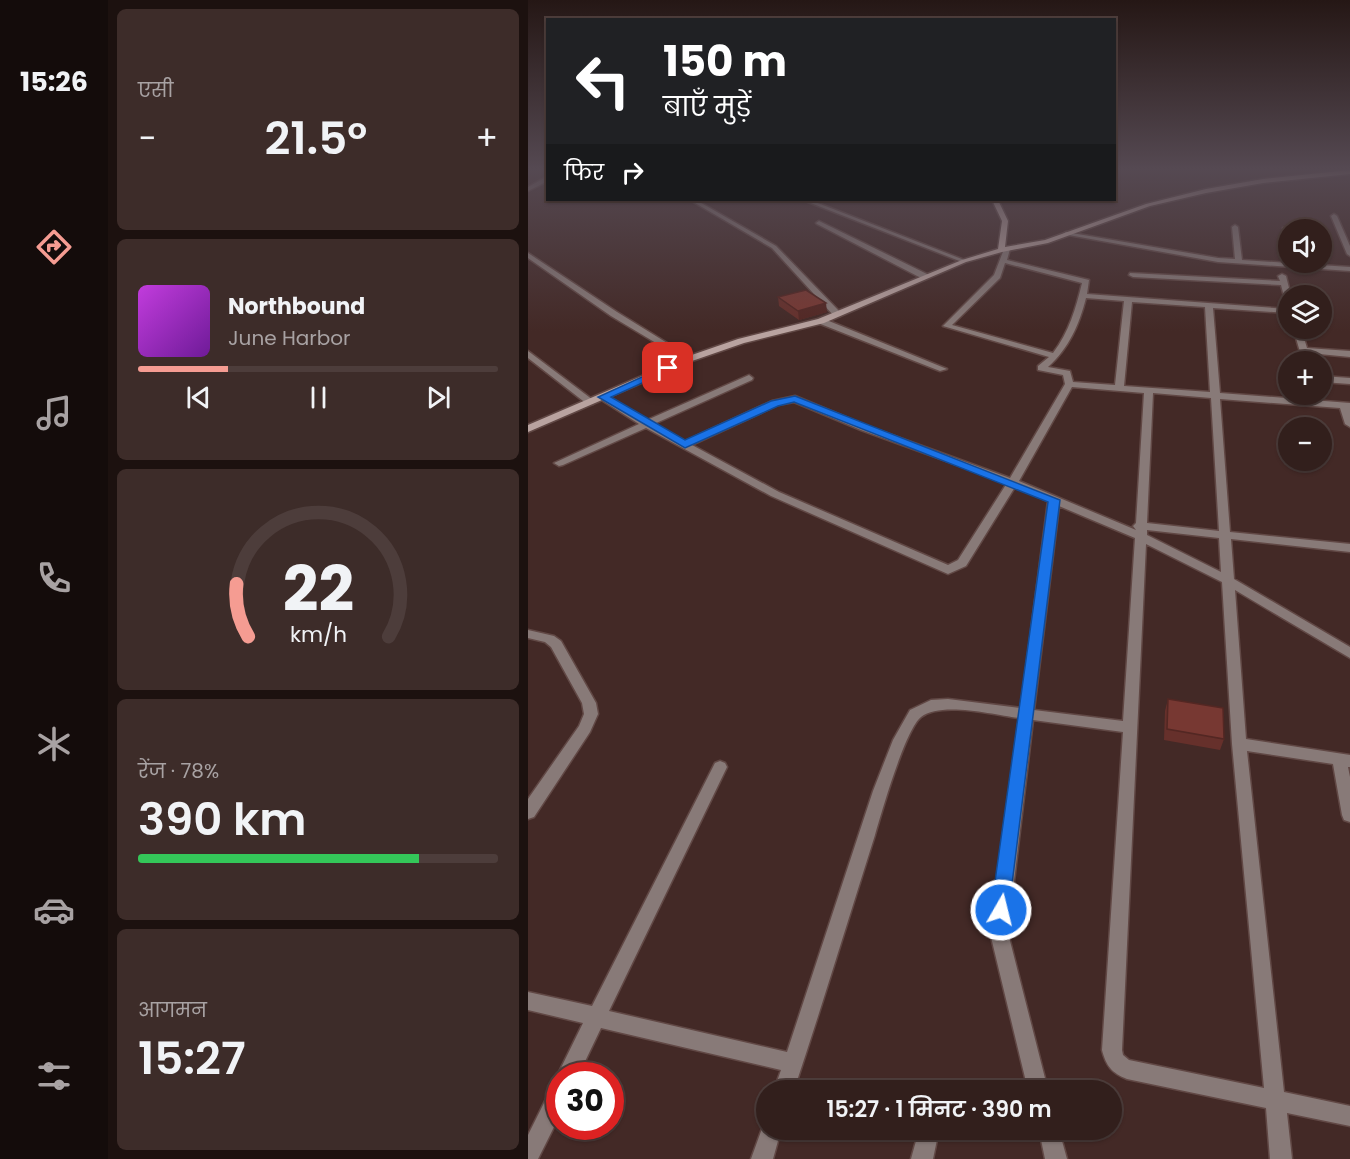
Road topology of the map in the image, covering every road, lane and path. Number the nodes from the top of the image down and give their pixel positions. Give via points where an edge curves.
1 (733, 223) edge
2 (819, 223) dead end
3 (870, 223) edge
4 (1005, 223) edge
5 (1097, 223) edge
6 (1337, 223) edge
7 (1235, 227) dead end
8 (1066, 234) junction
9 (1004, 249) junction
10 (1350, 254) edge
11 (528, 255) edge
12 (964, 261) junction
13 (1004, 261) junction
14 (1239, 262) junction
15 (1278, 265) edge
16 (1332, 267) edge
17 (1350, 269) edge
18 (1281, 273) edge
19 (1133, 275) dead end
20 (926, 278) junction
21 (1284, 283) joint
22 (1083, 296) junction
23 (1128, 299) junction
24 (1209, 305) junction
25 (1278, 310) edge
26 (837, 314) junction
27 (821, 321) junction
28 (1301, 339) edge
29 (1304, 350) joint
30 (528, 354) edge
31 (1350, 354) edge
32 (1055, 356) junction
33 (689, 358) junction
34 (943, 369) dead end
35 (749, 378) dead end
36 (1332, 380) edge
37 (1350, 381) edge
38 (1069, 384) junction
39 (1119, 388) junction
40 (1149, 390) junction
41 (1217, 395) junction
42 (603, 397) junction
43 (1278, 397) edge
44 (590, 402) junction
45 (1332, 403) edge
46 (1347, 406) edge
47 (646, 424) junction
48 (1350, 424) edge
49 (528, 429) edge
50 (685, 445) junction
51 (559, 462) dead end
52 (1013, 482) junction
53 (1054, 500) junction
54 (1139, 531) junction
55 (1225, 536) junction
56 (1350, 548) edge
57 (1227, 580) junction
58 (528, 634) edge
59 (1350, 653) edge
60 (1027, 713) junction
61 (1128, 727) junction
62 (1239, 744) junction
63 (1345, 760) edge
64 (720, 767) dead end
65 (528, 812) edge
66 (1350, 815) edge
67 (528, 1001) edge
68 (595, 1017) junction
69 (574, 1062) edge
70 (793, 1062) junction
71 (787, 1080) edge
72 (1036, 1080) edge
73 (1274, 1101) junction
74 (1350, 1116) edge
75 (546, 1120) edge
76 (768, 1140) edge
77 (926, 1140) edge
78 (1051, 1140) edge
79 (528, 1156) edge
80 (762, 1159) edge
81 (922, 1159) edge
82 (1056, 1159) edge
83 (1281, 1159) edge

1 - 26 street via 774,247
2 - 20 street
3 - 12 street
4 - 9 street
5 - 8 street
6 - 10 street
7 - 14 street
8 - 9 street via 1046,242
8 - 14 street
9 - 12 street
9 - 13 street
11 - 33 street via 614,314
12 - 20 street
13 - 22 street via 1086,282
13 - 32 street via 997,276 947,326
14 - 15 street
16 - 17 street
18 - 21 street
19 - 21 street
20 - 26 street
22 - 23 street
22 - 32 street via 1077,320
23 - 24 street
23 - 39 street
24 - 25 street
24 - 41 street
26 - 27 street
27 - 33 street
27 - 34 street
28 - 29 street
29 - 31 street
30 - 44 street
32 - 38 street via 1041,368 1067,373
33 - 42 street
35 - 47 street
36 - 37 street
38 - 39 street
38 - 52 street
39 - 40 street
40 - 41 street
40 - 54 street
41 - 43 street
41 - 55 street
42 - 44 street
42 - 47 street
44 - 49 street
45 - 46 street
46 - 48 street
47 - 50 street
47 - 51 street
50 - 52 street via 774,403 795,399
50 - 52 street via 775,494 948,570 962,563
52 - 53 street
53 - 54 street
53 - 60 street
54 - 55 street
54 - 57 street
54 - 61 street
55 - 56 street
55 - 57 street
57 - 59 street
57 - 62 street
58 - 65 street via 556,644 589,703 591,714
60 - 61 street
60 - 70 street via 948,704 931,705 915,714 880,791
60 - 72 street via 1000,937
61 - 73 street via 1114,1059 1127,1069
62 - 63 street
62 - 73 street
63 - 66 street
64 - 68 street
67 - 68 street
68 - 69 street
68 - 70 street
70 - 71 street
73 - 74 street
73 - 83 street
75 - 79 street
76 - 80 street
77 - 81 street
78 - 82 street

